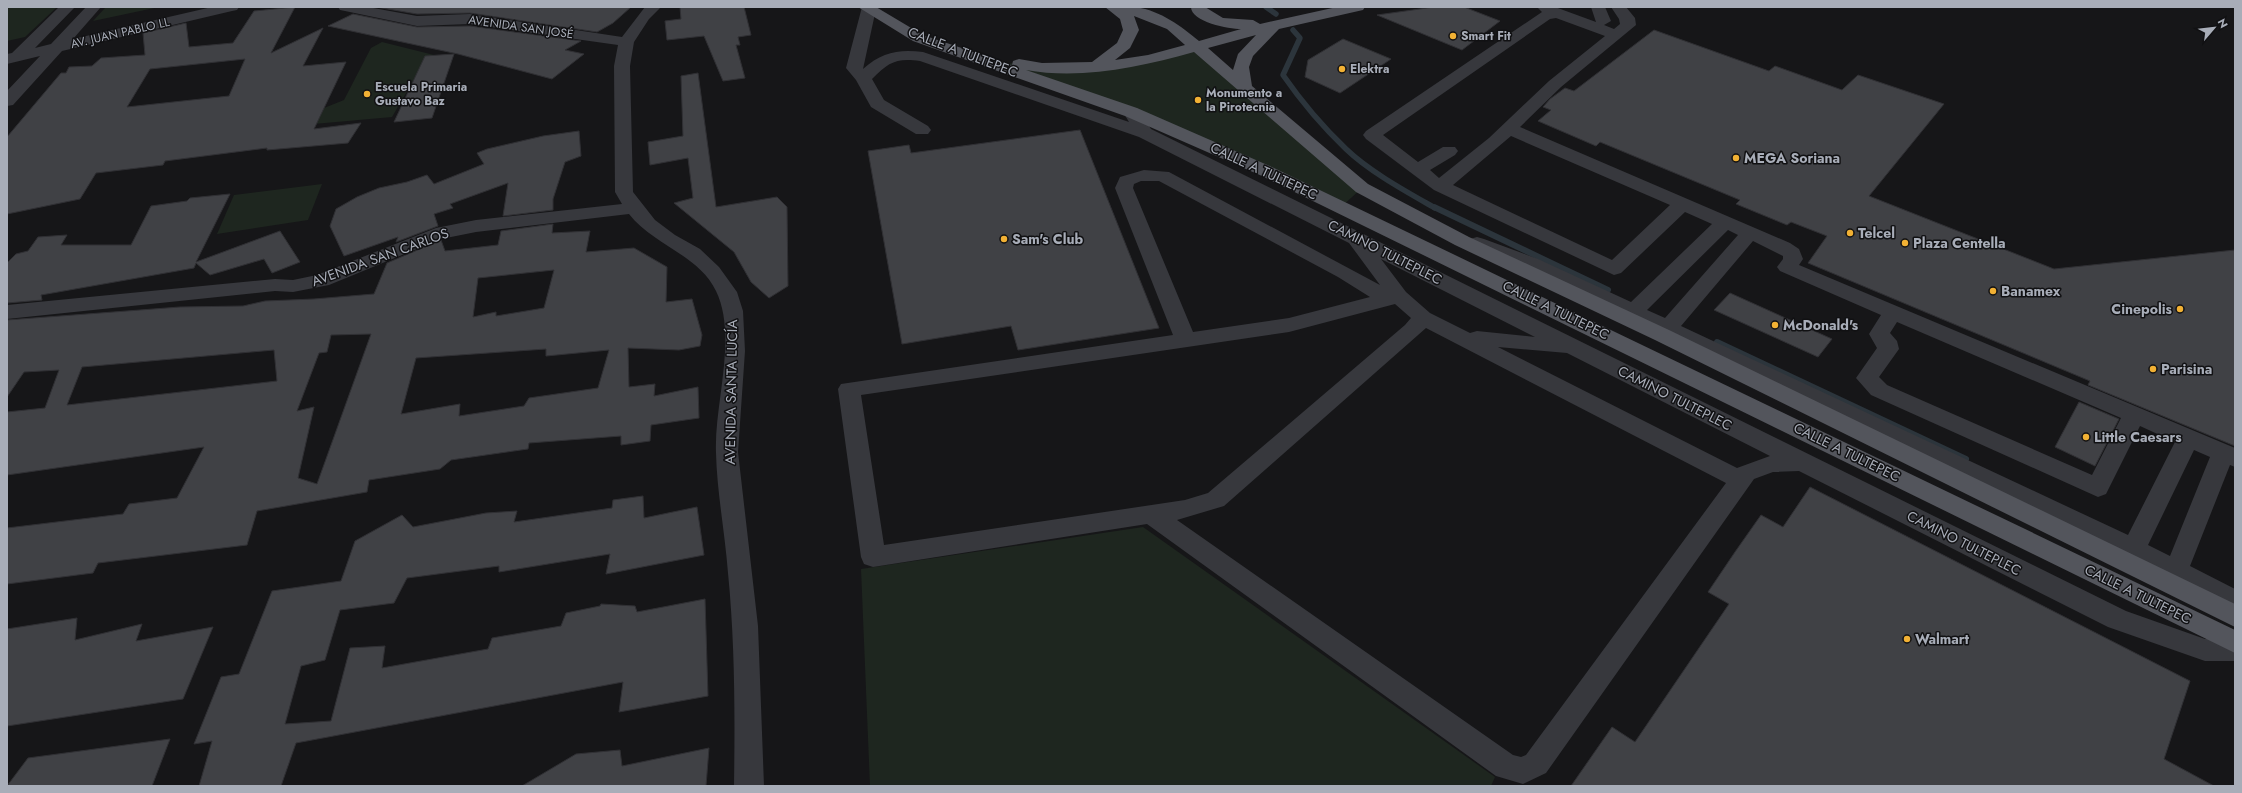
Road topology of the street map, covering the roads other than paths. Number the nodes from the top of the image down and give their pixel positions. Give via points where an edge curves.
1 (68, 7) edge
2 (94, 7) edge
3 (184, 7) edge
4 (232, 7) edge
5 (345, 7) edge
6 (654, 7) edge
7 (1112, 7) edge
8 (1121, 7) edge
9 (1198, 7) edge
10 (1358, 7) edge
11 (1541, 7) edge
12 (1584, 7) edge
13 (1618, 7) edge
14 (867, 8) edge
15 (1557, 13) junction
16 (1600, 14) edge
17 (1274, 25) junction
18 (72, 32) junction
19 (1619, 33) junction
20 (32, 41) junction
21 (626, 42) junction
22 (1196, 46) junction
23 (57, 47) junction
24 (969, 56) junction
25 (10, 57) edge
26 (1096, 67) junction
27 (863, 78) junction
28 (1244, 89) junction
29 (7, 101) edge
30 (1131, 112) junction
31 (1509, 129) junction
32 (922, 130) dead end
33 (1145, 133) junction
34 (1449, 151) dead end
35 (1419, 170) junction
36 (1440, 186) junction
37 (1683, 203) junction
38 (632, 208) junction
39 (1726, 221) junction
40 (1446, 232) junction
41 (1751, 232) junction
42 (1354, 237) junction
43 (1393, 298) junction
44 (7, 312) edge
45 (1633, 312) junction
46 (1893, 312) junction
47 (1423, 318) junction
48 (1668, 328) junction
49 (1463, 337) junction
50 (1186, 341) junction
51 (1578, 349) junction
52 (2134, 415) junction
53 (2188, 438) junction
54 (2229, 456) edge
55 (1802, 462) junction
56 (1741, 480) junction
57 (1151, 514) junction
58 (2134, 549) junction
59 (2176, 571) junction
60 (2235, 601) edge
61 (2235, 616) edge
62 (2235, 642) edge
63 (2235, 650) edge
64 (749, 786) edge

1 - 20 street
2 - 18 street
3 - 18 street
4 - 23 street, AV. JUAN PABLO LL
5 - 21 street, AVENIDA SAN JOSÉ via 417,21 470,19
6 - 21 street, AVENIDA SANTA LUCÍA via 644,16
7 - 26 main road via 1127,17 1131,30 1124,45
8 - 22 main road, CALLE A TULTEPEC via 1172,26
9 - 17 main road via 1198,10 1212,20 1232,25
10 - 17 main road
11 - 15 street
12 - 16 street
13 - 19 street via 1627,18 1628,25
14 - 24 main road, CALLE A TULTEPEC via 918,38
14 - 27 street via 854,68
15 - 19 street
15 - 35 street via 1545,16 1372,135
16 - 19 street
17 - 22 main road
17 - 28 main road via 1246,54 1241,67
18 - 20 street
18 - 23 street
19 - 31 street via 1555,84
20 - 25 street
21 - 38 street, AVENIDA SANTA LUCÍA via 621,86 624,192
22 - 26 main road via 1149,60
22 - 28 main road, CALLE A TULTEPEC
23 - 25 street, AV. JUAN PABLO LL
23 - 29 street
24 - 26 main road via 1042,68
24 - 30 main road, CALLE A TULTEPEC
27 - 32 street via 877,103
27 - 33 street via 880,62 901,54 923,56
28 - 40 main road, CALLE A TULTEPEC via 1362,188
30 - 33 street, CAMINO TULTEPLEC
30 - 62 main road, CALLE A TULTEPEC via 1268,172
31 - 36 street
31 - 37 street
33 - 42 street, CAMINO TULTEPLEC
34 - 35 street
35 - 36 street
36 - 37 street via 1614,269
37 - 39 street
38 - 44 street, AVENIDA SAN CARLOS via 476,226 436,234 322,280 293,286 276,285
38 - 64 street, AVENIDA SANTA LUCÍA via 666,238 693,253 708,267 726,290 734,318 727,451 743,597 750,704
39 - 41 street
39 - 45 street
40 - 45 street via 1531,263
40 - 61 main road, CALLE A TULTEPEC
41 - 46 street via 1792,253 1793,259 1787,267
41 - 48 street
42 - 43 street
42 - 51 street, CAMINO TULTEPLEC
43 - 47 street
43 - 50 street via 1289,325
43 - 50 street via 1163,176 1150,174 1136,177 1126,181 1124,188
45 - 48 street
46 - 52 street
46 - 52 street via 1879,334 1886,341 1888,349 1867,378 1872,384 1886,393 2098,488
47 - 49 street
47 - 57 street via 1216,500 1196,507
48 - 58 street
49 - 51 street
49 - 56 street
50 - 57 street via 850,390 872,557
51 - 55 street, CAMINO TULTEPLEC
52 - 53 street
53 - 54 street
53 - 58 street
54 - 59 street
55 - 56 street via 1773,463 1757,467 1746,473
55 - 63 street, CAMINO TULTEPLEC via 2117,619 2205,650
56 - 57 street via 1536,764 1523,771 1506,767
58 - 59 street
59 - 60 street

